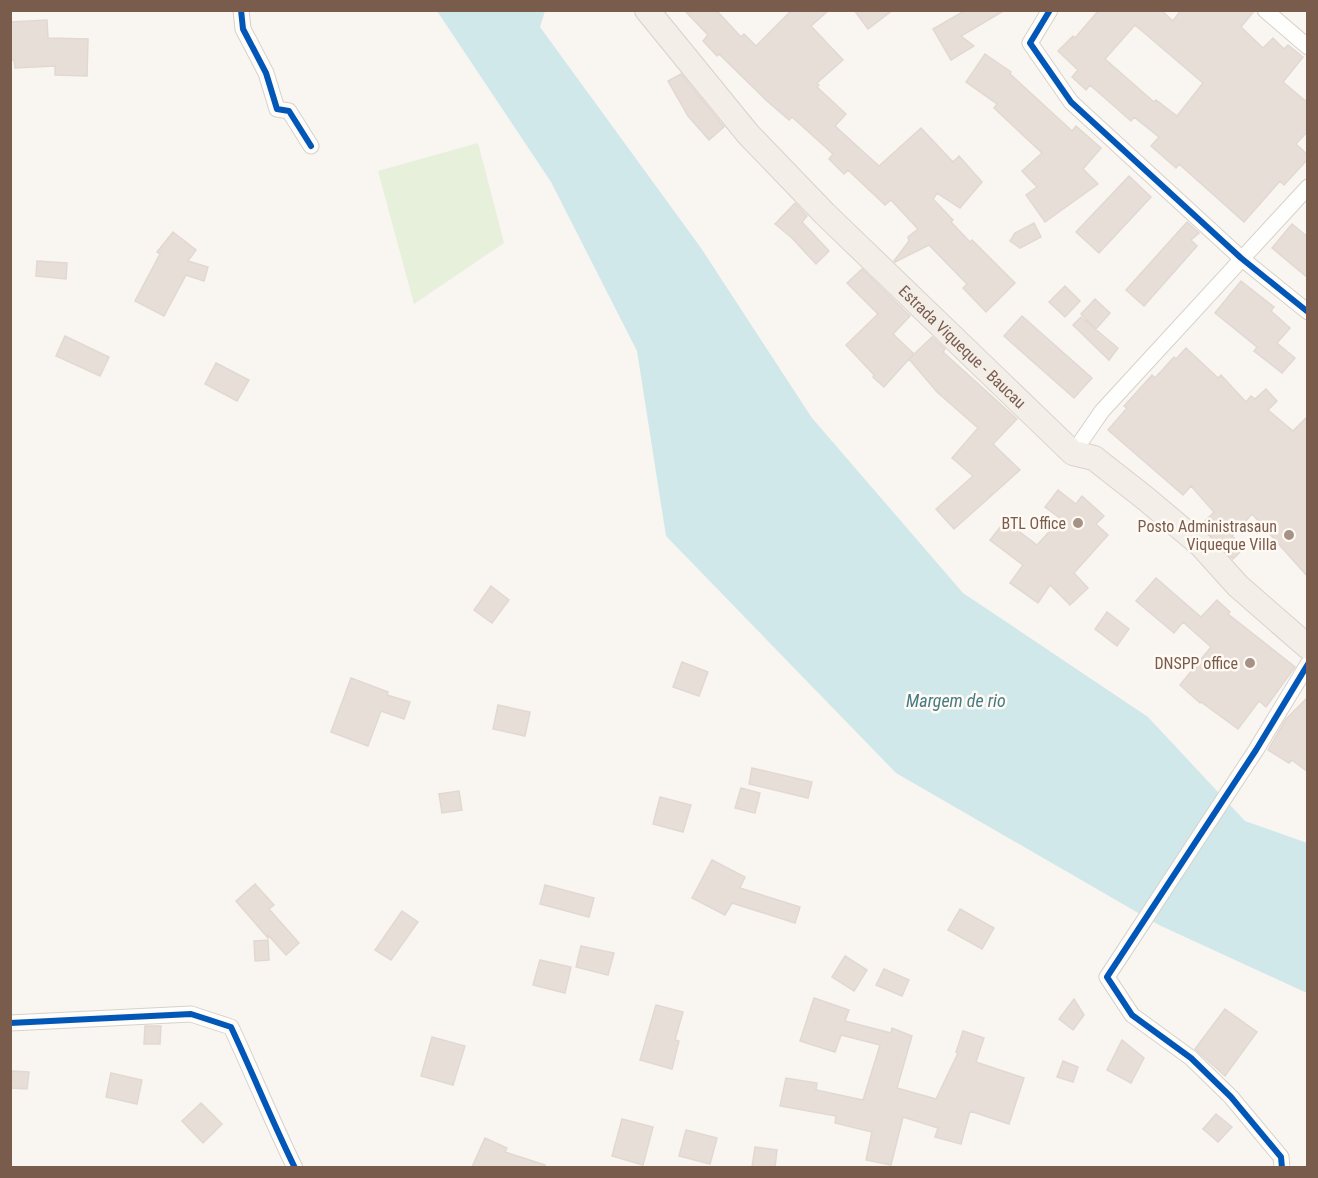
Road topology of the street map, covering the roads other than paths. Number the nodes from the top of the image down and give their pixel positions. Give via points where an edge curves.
1 (242, 10) edge
2 (647, 10) edge
3 (1050, 10) edge
4 (1265, 10) edge
5 (1308, 47) edge
6 (311, 146) dead end
7 (1308, 187) edge
8 (1241, 258) junction
9 (1308, 312) edge
10 (1073, 453) junction
11 (1308, 647) edge
12 (1308, 664) edge
13 (10, 1023) edge
14 (295, 1167) edge
15 (1282, 1167) edge

1 - 6 street via 243,29 266,73 277,109 289,111
2 - 10 main road, Estrada Viqueque - Baucau via 748,134
3 - 8 street via 1030,43 1071,102
4 - 5 street
7 - 8 street
8 - 9 street
8 - 10 street via 1102,411
10 - 11 main road, Estrada Viqueque - Baucau via 1094,458 1145,498 1201,545 1238,586
12 - 15 street via 1107,977 1132,1015 1191,1058 1231,1097 1281,1157
13 - 14 street via 191,1014 231,1027

